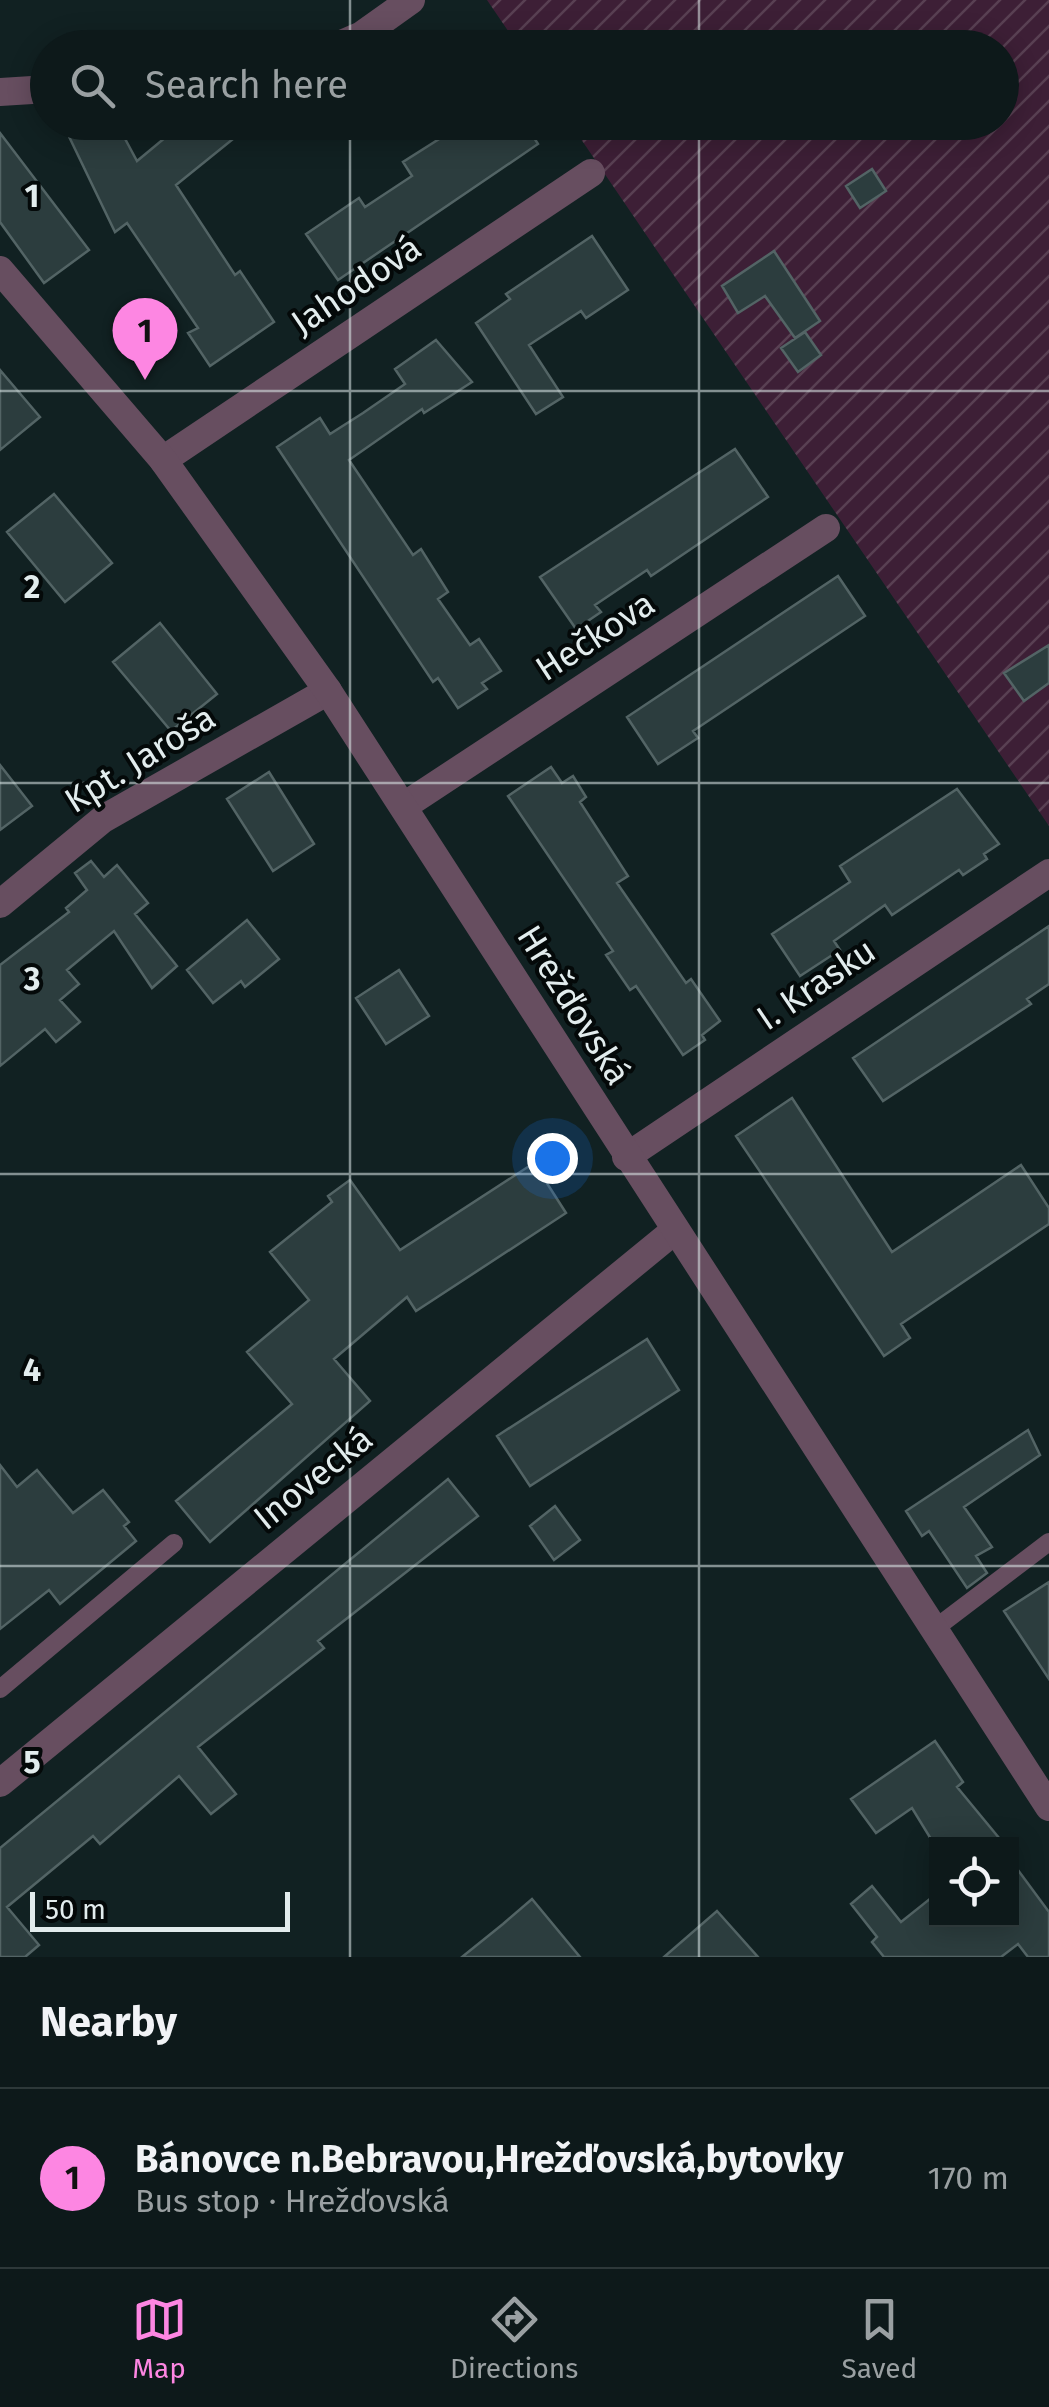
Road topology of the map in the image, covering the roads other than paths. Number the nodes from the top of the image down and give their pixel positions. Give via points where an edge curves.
1 (411, 0) edge
2 (369, 30) edge
3 (30, 90) edge
4 (0, 92) edge
5 (591, 173) dead end
6 (0, 270) edge
7 (162, 460) junction
8 (826, 528) dead end
9 (328, 692) junction
10 (404, 806) junction
11 (1049, 873) edge
12 (0, 904) edge
13 (626, 1157) junction
14 (674, 1231) junction
15 (1049, 1542) edge
16 (174, 1543) dead end
17 (932, 1630) junction
18 (0, 1689) edge
19 (0, 1782) edge
20 (1049, 1807) edge

1 - 2 street
3 - 4 street
5 - 7 street, Jahodová
6 - 7 street, Hrežďovská
7 - 9 street, Hrežďovská
8 - 10 street, Hečkova
9 - 10 street, Hrežďovská
9 - 12 street, Kpt. Jaroša via 103,819
10 - 13 street, Hrežďovská
11 - 13 street, I. Krasku
13 - 14 street, Hrežďovská
14 - 17 street, Hrežďovská
14 - 19 street, Inovecká
15 - 17 lane
16 - 18 lane
17 - 20 street, Hrežďovská

